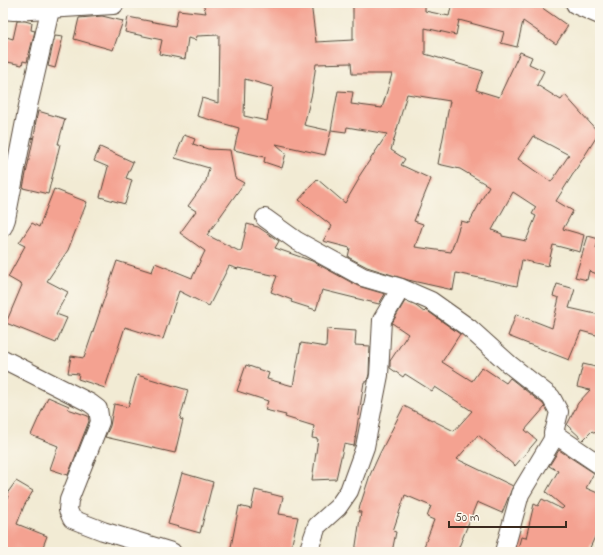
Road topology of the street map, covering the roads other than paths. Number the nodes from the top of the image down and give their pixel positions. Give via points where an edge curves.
1 (113, 3) edge
2 (577, 3) edge
3 (51, 6) junction
4 (3, 8) edge
5 (600, 13) edge
6 (265, 218) dead end
7 (3, 227) edge
8 (401, 288) junction
9 (3, 359) edge
10 (554, 433) junction
11 (600, 465) edge
12 (172, 552) edge
13 (308, 552) edge
14 (504, 552) edge

1 - 3 main road
2 - 5 main road
3 - 4 main road
3 - 7 street
6 - 8 street via 296,241 364,277
8 - 10 street via 431,301 469,328 551,397 559,412
8 - 13 street via 382,320 379,375 365,447 349,490 338,507 317,526
9 - 12 street via 98,409 100,422 70,500 68,510 72,519 103,532
10 - 11 street
10 - 14 street via 552,441 520,494

